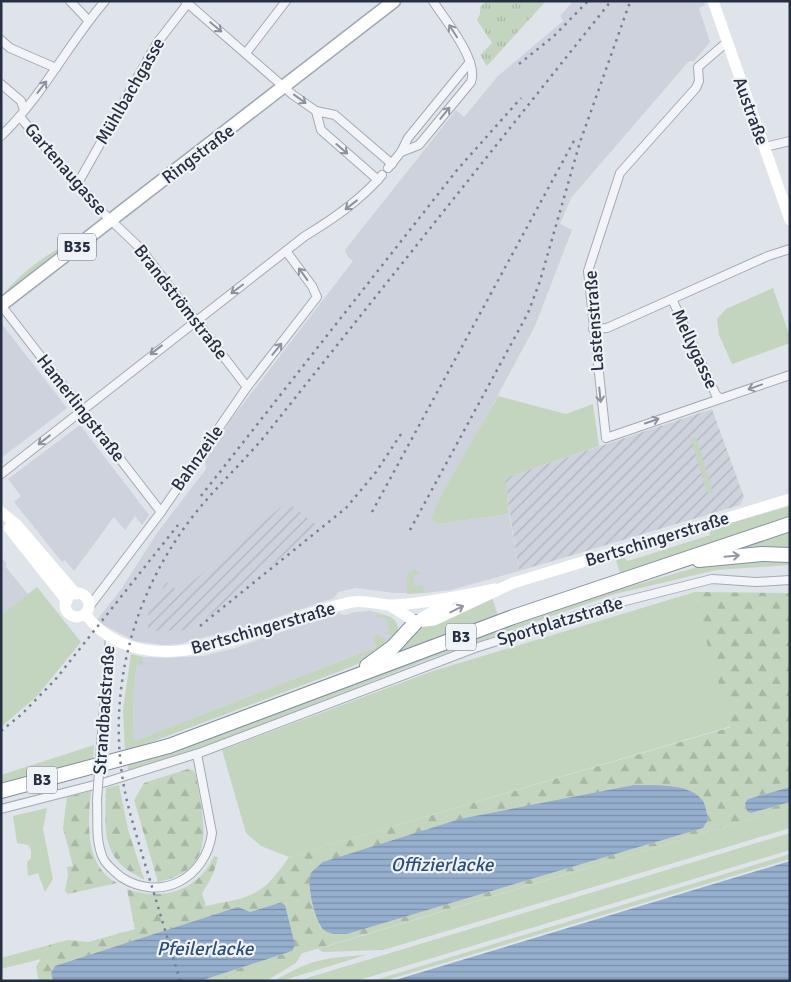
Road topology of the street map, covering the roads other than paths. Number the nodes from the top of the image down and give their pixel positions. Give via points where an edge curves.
1 (70, 1) edge
2 (105, 1) edge
3 (286, 1) edge
4 (394, 1) edge
5 (433, 1) edge
6 (714, 1) edge
7 (187, 2) edge
8 (88, 20) junction
9 (1, 40) edge
10 (727, 42) junction
11 (246, 53) junction
12 (470, 62) junction
13 (56, 68) junction
14 (1, 84) edge
15 (285, 86) junction
16 (316, 111) junction
17 (22, 114) junction
18 (1, 136) edge
19 (790, 141) edge
20 (764, 147) junction
21 (401, 152) junction
22 (78, 183) junction
23 (112, 220) junction
24 (790, 220) edge
25 (790, 249) edge
26 (286, 251) junction
27 (672, 299) junction
28 (4, 308) edge
29 (195, 320) junction
30 (593, 330) junction
31 (790, 375) edge
32 (247, 387) junction
33 (720, 398) junction
34 (82, 409) junction
35 (1, 474) edge
36 (790, 499) edge
37 (1, 512) edge
38 (161, 512) junction
39 (1, 520) edge
40 (790, 524) edge
41 (790, 555) edge
42 (666, 564) junction
43 (790, 580) edge
44 (495, 589) junction
45 (71, 597) junction
46 (459, 597) junction
47 (391, 606) junction
48 (87, 611) junction
49 (416, 622) junction
50 (110, 636) junction
51 (346, 680) junction
52 (197, 754) junction
53 (1, 790) edge
54 (1, 809) edge

1 - 8 street
2 - 8 street
3 - 11 street
4 - 15 main road, Ringstraße / B35
12 -> 5 street
6 - 10 street, Austraße
7 -> 11 street
7 - 22 street, Mühlbachgasse via 157,43
8 - 13 street
9 - 13 street via 10,48
10 - 20 street, Austraße
10 - 30 street, Lastenstraße via 698,67 696,88 620,172 588,270
11 - 15 street
12 - 21 street via 408,138
21 -> 12 street via 420,145 470,82 473,71
17 -> 13 street
14 - 17 street, Gartenaugasse via 21,101
15 -> 16 street
15 - 23 main road, Ringstraße / B35
16 - 21 street via 335,115 390,166
16 -> 26 street via 321,130 380,178 322,227
17 - 18 street
17 - 22 street, Gartenaugasse via 66,173
19 - 20 street
20 - 24 street, Austraße
22 - 23 street, Gartenaugasse
23 - 28 main road, Ringstraße / B35
23 - 29 street, Brandströmstraße via 140,248
25 - 27 street
26 -> 29 street
32 -> 26 street, Bahnzeile via 317,298
27 - 30 street via 607,328
27 - 33 street, Mellygasse
28 - 34 street, Hamerlingstraße
29 - 32 street, Brandströmstraße
29 -> 34 street
30 -> 33 street, Lastenstraße via 606,438
31 -> 33 street
32 - 38 street, Bahnzeile
34 -> 35 street
34 - 38 street, Hamerlingstraße
36 - 44 street, Bertschingerstraße
37 - 45 street via 16,525
38 - 48 street, Bahnzeile
39 - 45 street
40 - 42 highway, B3
42 -> 41 highway, B3 via 731,556
42 - 51 highway, B3
43 - 52 street, Sportplatzstraße via 712,579 617,603 475,648
44 - 46 street, Bertschingerstraße
49 -> 44 street, Bertschingerstraße via 434,620
45 - 48 street, Bertschingerstraße via 86,597
45 - 48 street via 69,614 77,617
46 - 47 street, Bertschingerstraße
46 - 49 street, Bertschingerstraße via 428,612
47 - 49 street, Bertschingerstraße
47 - 50 street, Bertschingerstraße via 353,602 242,637 179,652 135,647
48 - 50 street, Bertschingerstraße via 93,624
49 - 51 highway via 393,647
50 - 52 street, Strandbadstraße, bridge via 101,745 98,841 103,859 128,881 159,888 174,885 199,867 210,846 212,833
51 - 53 highway, B3 via 169,746
52 - 54 street, Strandbadstraße

